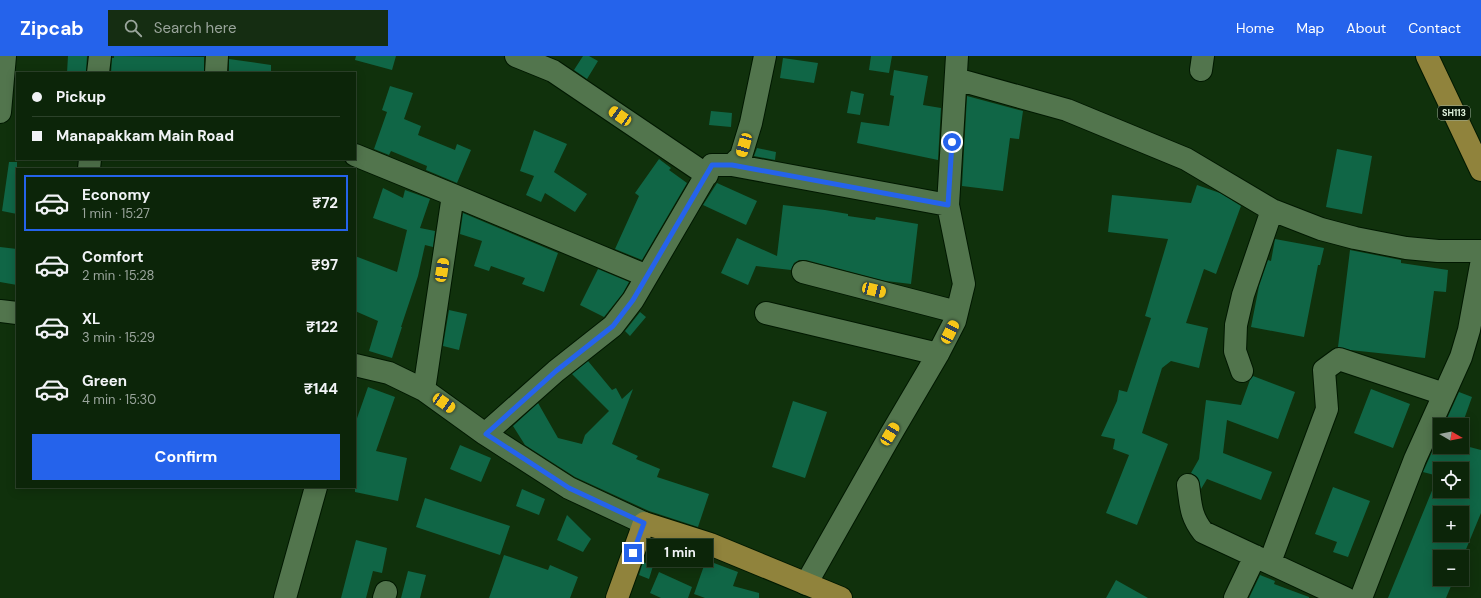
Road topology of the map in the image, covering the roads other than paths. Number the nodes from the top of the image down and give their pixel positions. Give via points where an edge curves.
1 (5, 56) edge
2 (100, 56) edge
3 (217, 56) edge
4 (516, 56) edge
5 (765, 56) edge
6 (957, 56) edge
7 (1427, 56) edge
8 (556, 64) edge
9 (98, 72) edge
10 (216, 72) edge
11 (956, 79) junction
12 (7, 80) edge
13 (0, 112) edge
14 (356, 155) edge
15 (732, 165) junction
16 (1481, 170) edge
17 (707, 175) junction
18 (453, 195) junction
19 (948, 205) junction
20 (1272, 210) junction
21 (1481, 251) edge
22 (1481, 266) edge
23 (803, 272) dead end
24 (647, 276) junction
25 (0, 311) edge
26 (957, 312) junction
27 (16, 313) edge
28 (766, 313) dead end
29 (938, 354) junction
30 (356, 365) edge
31 (1242, 371) dead end
32 (424, 390) junction
33 (1444, 394) junction
34 (486, 434) junction
35 (1188, 484) dead end
36 (316, 488) edge
37 (644, 523) junction
38 (1263, 559) junction
39 (806, 584) junction
40 (285, 598) edge
41 (617, 598) edge
42 (841, 598) edge
43 (1235, 598) edge
44 (1346, 598) edge
45 (1361, 598) edge

1 - 12 street
2 - 9 street
3 - 10 street
4 - 8 street
5 - 15 street via 751,123 741,156
6 - 11 street
7 - 16 main road, SH113
8 - 17 street
11 - 19 street
11 - 20 street via 1074,112 1186,159
12 - 13 street
14 - 18 street
15 - 17 street via 712,165
15 - 19 street
17 - 24 street
18 - 24 street
18 - 32 street
19 - 26 street via 964,284
20 - 21 street via 1321,230 1355,238 1406,248
20 - 31 street via 1243,295 1236,325 1235,351
22 - 33 street via 1469,330
23 - 26 street
24 - 34 street via 613,326 556,371
25 - 27 street
26 - 29 street
28 - 29 street
29 - 39 street
30 - 32 street via 388,373
32 - 34 street
33 - 38 street via 1339,359 1324,370 1327,409
33 - 45 street via 1415,459
34 - 37 street via 569,488
35 - 38 street via 1191,509 1195,521 1203,532
36 - 40 street
37 - 39 main road via 710,544
37 - 41 main road
38 - 43 street
38 - 44 street
39 - 42 main road

